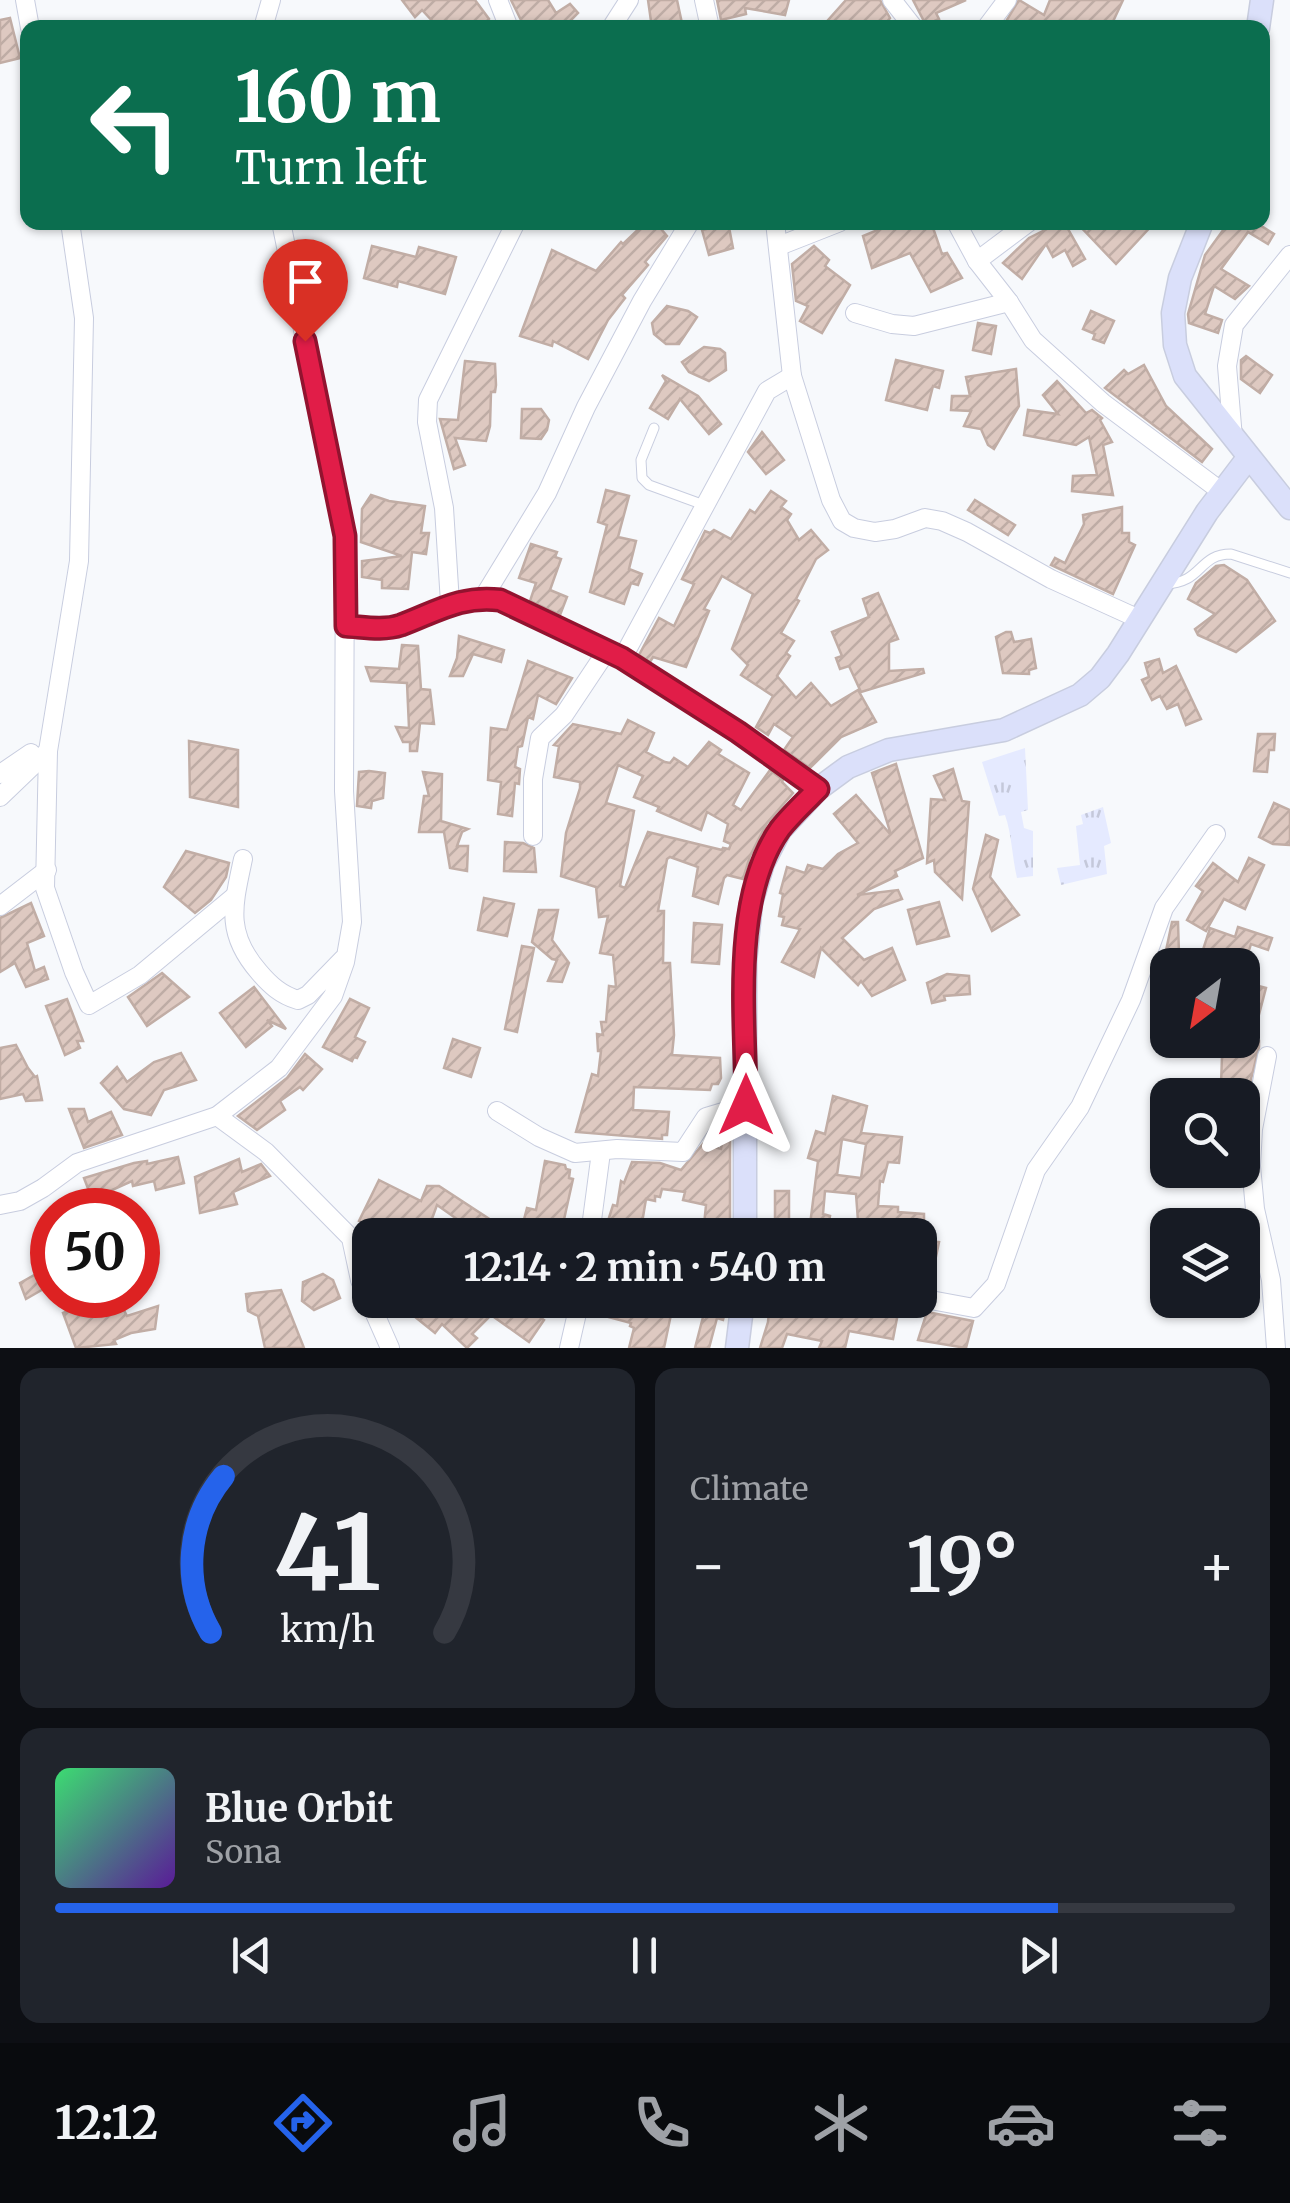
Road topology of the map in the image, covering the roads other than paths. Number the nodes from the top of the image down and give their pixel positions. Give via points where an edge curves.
1 (892, 0) edge
2 (1008, 0) edge
3 (908, 20) edge
4 (992, 20) edge
5 (71, 230) edge
6 (283, 230) edge
7 (512, 230) edge
8 (685, 230) edge
9 (776, 230) edge
10 (820, 230) edge
11 (960, 230) edge
12 (1018, 230) edge
13 (1199, 230) edge
14 (779, 246) junction
15 (1290, 255) edge
16 (977, 261) junction
17 (1010, 302) junction
18 (855, 312) dead end
19 (792, 376) junction
20 (654, 428) dead end
21 (1233, 439) junction
22 (1248, 458) junction
23 (1222, 492) junction
24 (704, 505) junction
25 (1290, 508) edge
26 (1290, 573) edge
27 (1162, 584) junction
28 (483, 598) junction
29 (450, 603) junction
30 (1139, 619) junction
31 (346, 626) junction
32 (614, 655) junction
33 (49, 744) junction
34 (0, 774) edge
35 (818, 789) junction
36 (0, 797) edge
37 (1216, 834) dead end
38 (533, 836) dead end
39 (243, 858) dead end
40 (47, 870) junction
41 (235, 896) junction
42 (0, 906) edge
43 (347, 955) junction
44 (1267, 1056) dead end
45 (746, 1105) junction
46 (497, 1111) dead end
47 (217, 1116) junction
48 (600, 1152) junction
49 (0, 1205) edge
50 (592, 1218) edge
51 (745, 1218) edge
52 (937, 1301) edge
53 (576, 1318) edge
54 (741, 1318) edge
55 (390, 1348) edge
56 (568, 1348) edge
57 (738, 1348) edge
58 (1276, 1348) edge

1 - 3 street
2 - 4 street
5 - 33 street via 84,318 79,561
6 - 31 street via 345,536
7 - 29 street via 428,400
8 - 28 street
9 - 14 street
10 - 14 street
11 - 16 street
12 - 16 street
13 - 21 main road via 1180,278 1175,345 1185,376
14 - 19 street
15 - 21 street via 1234,325 1228,366
16 - 17 street
17 - 18 street via 914,326
17 - 23 street via 1033,340 1102,403
19 - 24 street via 767,391
19 - 30 street via 842,520 875,532 925,518 942,521
20 - 24 lane via 641,460 642,478
21 - 22 main road
22 - 23 main road
22 - 25 main road
23 - 27 main road
24 - 32 street
26 - 27 lane via 1221,554 1183,584
27 - 30 main road
28 - 29 street
28 - 32 street
29 - 31 street via 398,626
30 - 35 main road via 1100,678 1080,695 1004,730 888,750 848,766
31 - 43 street via 344,792 352,922
32 - 35 street
32 - 38 street via 540,738
33 - 34 street
33 - 36 street
33 - 40 street
35 - 45 main road via 780,830 751,903
37 - 52 street via 1164,908 1131,1000 1080,1107 1036,1170 996,1284 974,1308
39 - 41 street
40 - 41 street via 45,888 90,1005 140,975
40 - 42 street
41 - 43 street via 236,942 286,997 308,995
43 - 47 street via 333,996 279,1068
44 - 58 street via 1251,1166
45 - 48 street via 706,1117 683,1152
45 - 51 main road
46 - 48 street via 575,1154
47 - 49 street via 78,1163 20,1201
47 - 55 street via 266,1152 351,1238 360,1280
48 - 50 street
53 - 56 street
54 - 57 main road

